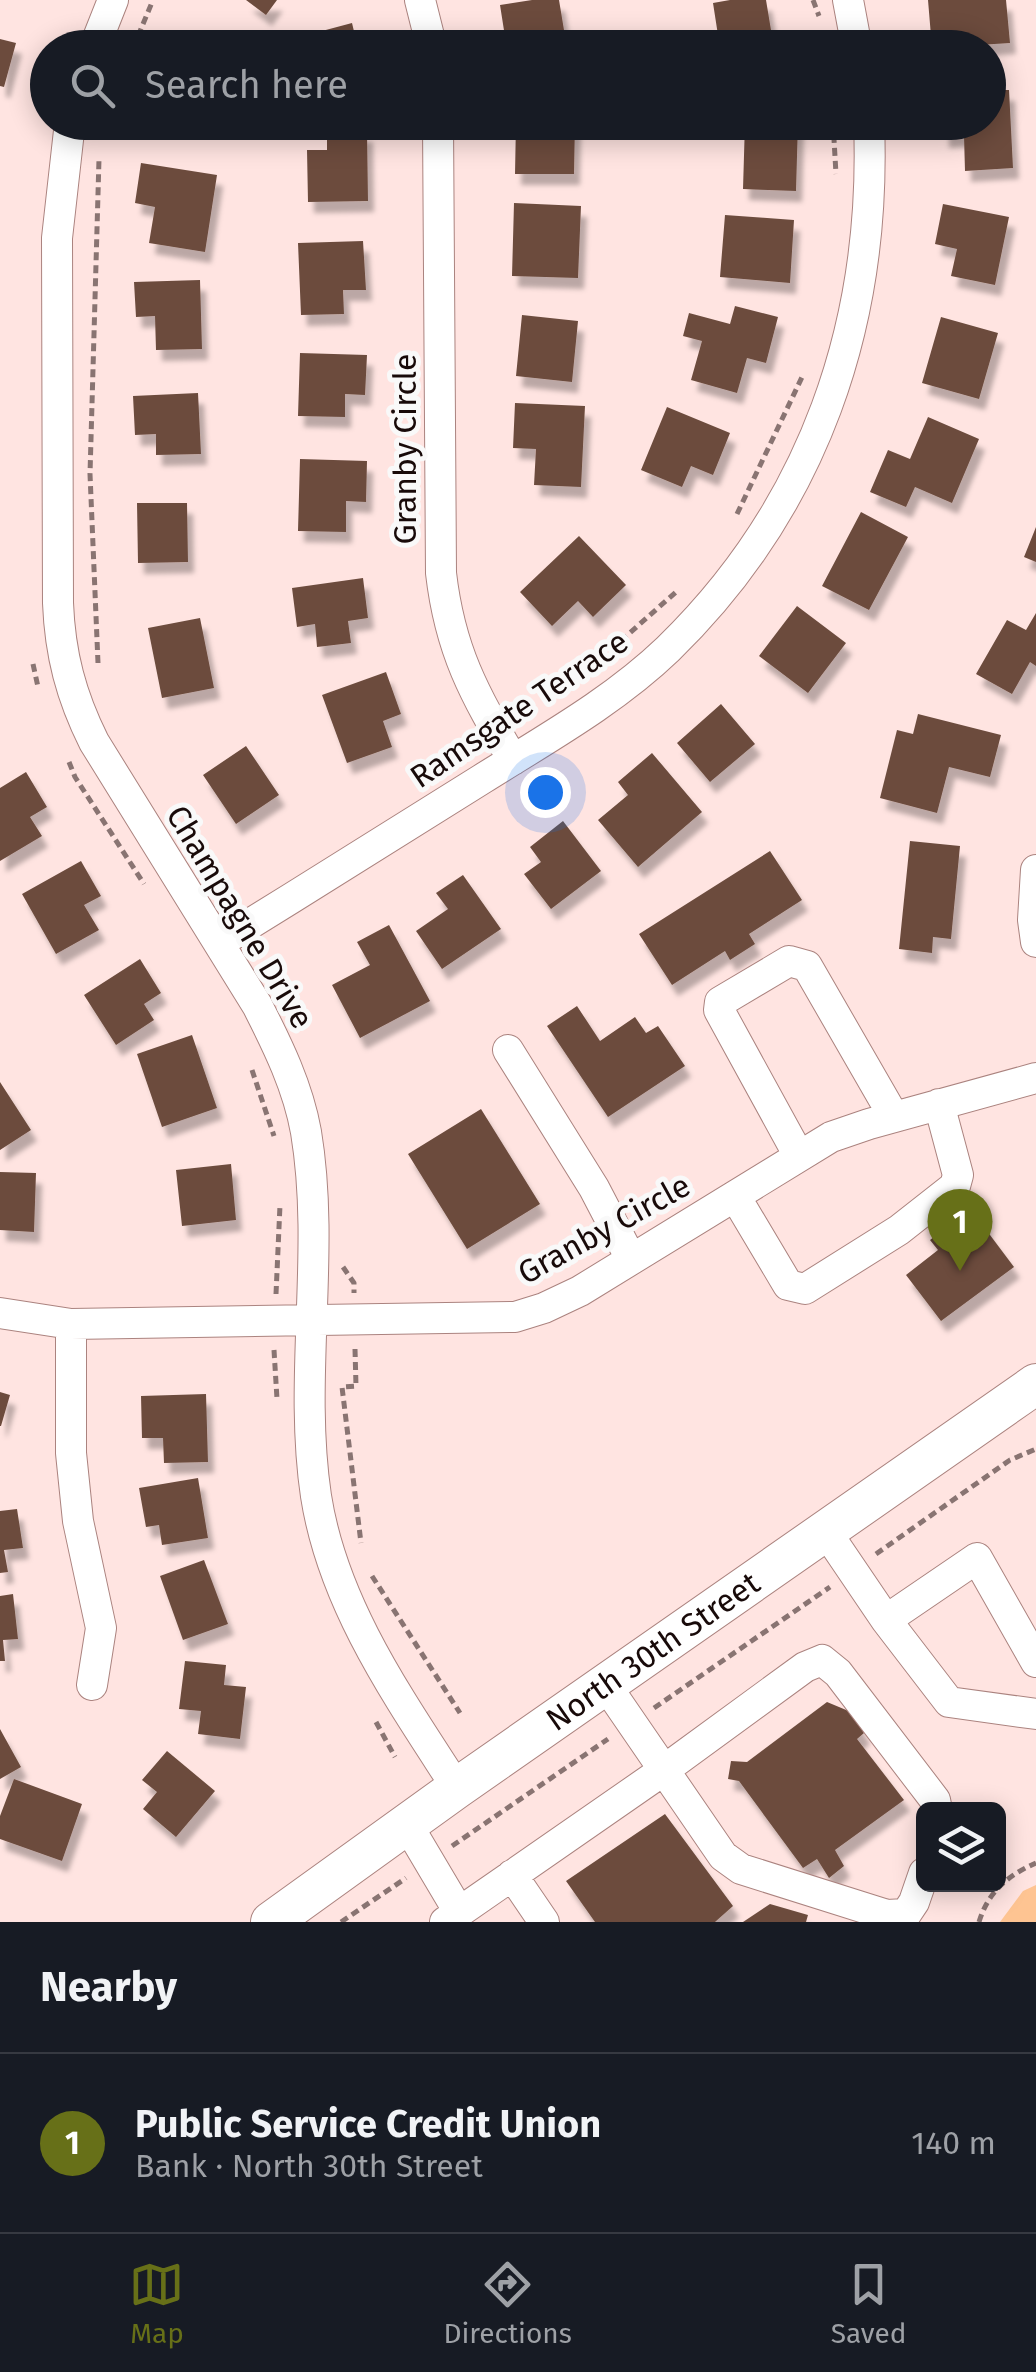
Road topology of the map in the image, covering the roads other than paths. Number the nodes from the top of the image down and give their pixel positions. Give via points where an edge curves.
1 (113, 0) edge
2 (420, 0) edge
3 (848, 0) edge
4 (101, 30) edge
5 (428, 30) edge
6 (854, 30) edge
7 (68, 140) edge
8 (438, 140) edge
9 (870, 140) edge
10 (513, 760) junction
11 (1036, 870) edge
12 (1036, 942) edge
13 (219, 943) junction
14 (508, 1050) dead end
15 (1036, 1078) edge
16 (939, 1104) junction
17 (894, 1117) junction
18 (798, 1156) junction
19 (735, 1196) junction
20 (631, 1259) junction
21 (0, 1313) edge
22 (312, 1320) junction
23 (71, 1324) junction
24 (1036, 1384) edge
25 (824, 1530) junction
26 (886, 1620) junction
27 (1036, 1662) edge
28 (604, 1684) junction
29 (92, 1686) dead end
30 (1036, 1714) edge
31 (664, 1770) junction
32 (458, 1788) junction
33 (935, 1802) edge
34 (408, 1826) junction
35 (512, 1876) junction
36 (917, 1892) edge
37 (828, 1911) edge
38 (452, 1917) edge
39 (271, 1922) edge
40 (544, 1922) edge

1 - 4 street
2 - 5 street
3 - 6 street
7 - 13 street, Champagne Drive via 57,238 60,641 77,708 94,742
8 - 10 street, Granby Circle via 446,618 474,693
9 - 10 street, Ramsgate Terrace via 866,253 852,328 836,389 780,506 666,652
10 - 13 street, Ramsgate Terrace
11 - 12 street
13 - 22 street, Champagne Drive via 280,1050 305,1129
14 - 20 street
15 - 16 street, Granby Circle
16 - 17 street, Granby Circle
16 - 19 street via 958,1175 955,1186 805,1290 788,1285
17 - 18 street, Granby Circle via 831,1137
17 - 18 street via 807,966 789,961 720,1002 719,1010
18 - 19 street, Granby Circle
19 - 20 street, Granby Circle
20 - 22 street, Granby Circle via 580,1291 514,1317
21 - 23 street, Granby Circle
22 - 23 street, Granby Circle
22 - 32 street, Champagne Drive via 310,1428 316,1499 329,1548 365,1640
23 - 29 street via 71,1452 101,1628
24 - 25 main road, North 30th Street
25 - 26 street
25 - 28 main road, North 30th Street
26 - 27 street via 977,1558
26 - 30 street via 949,1702
28 - 31 street
28 - 32 main road, North 30th Street
31 - 33 street via 822,1660
31 - 35 street
31 - 37 street via 723,1856
32 - 34 main road, North 30th Street
34 - 38 street
34 - 39 main road, North 30th Street
35 - 38 street
35 - 40 street
36 - 37 street via 906,1914

